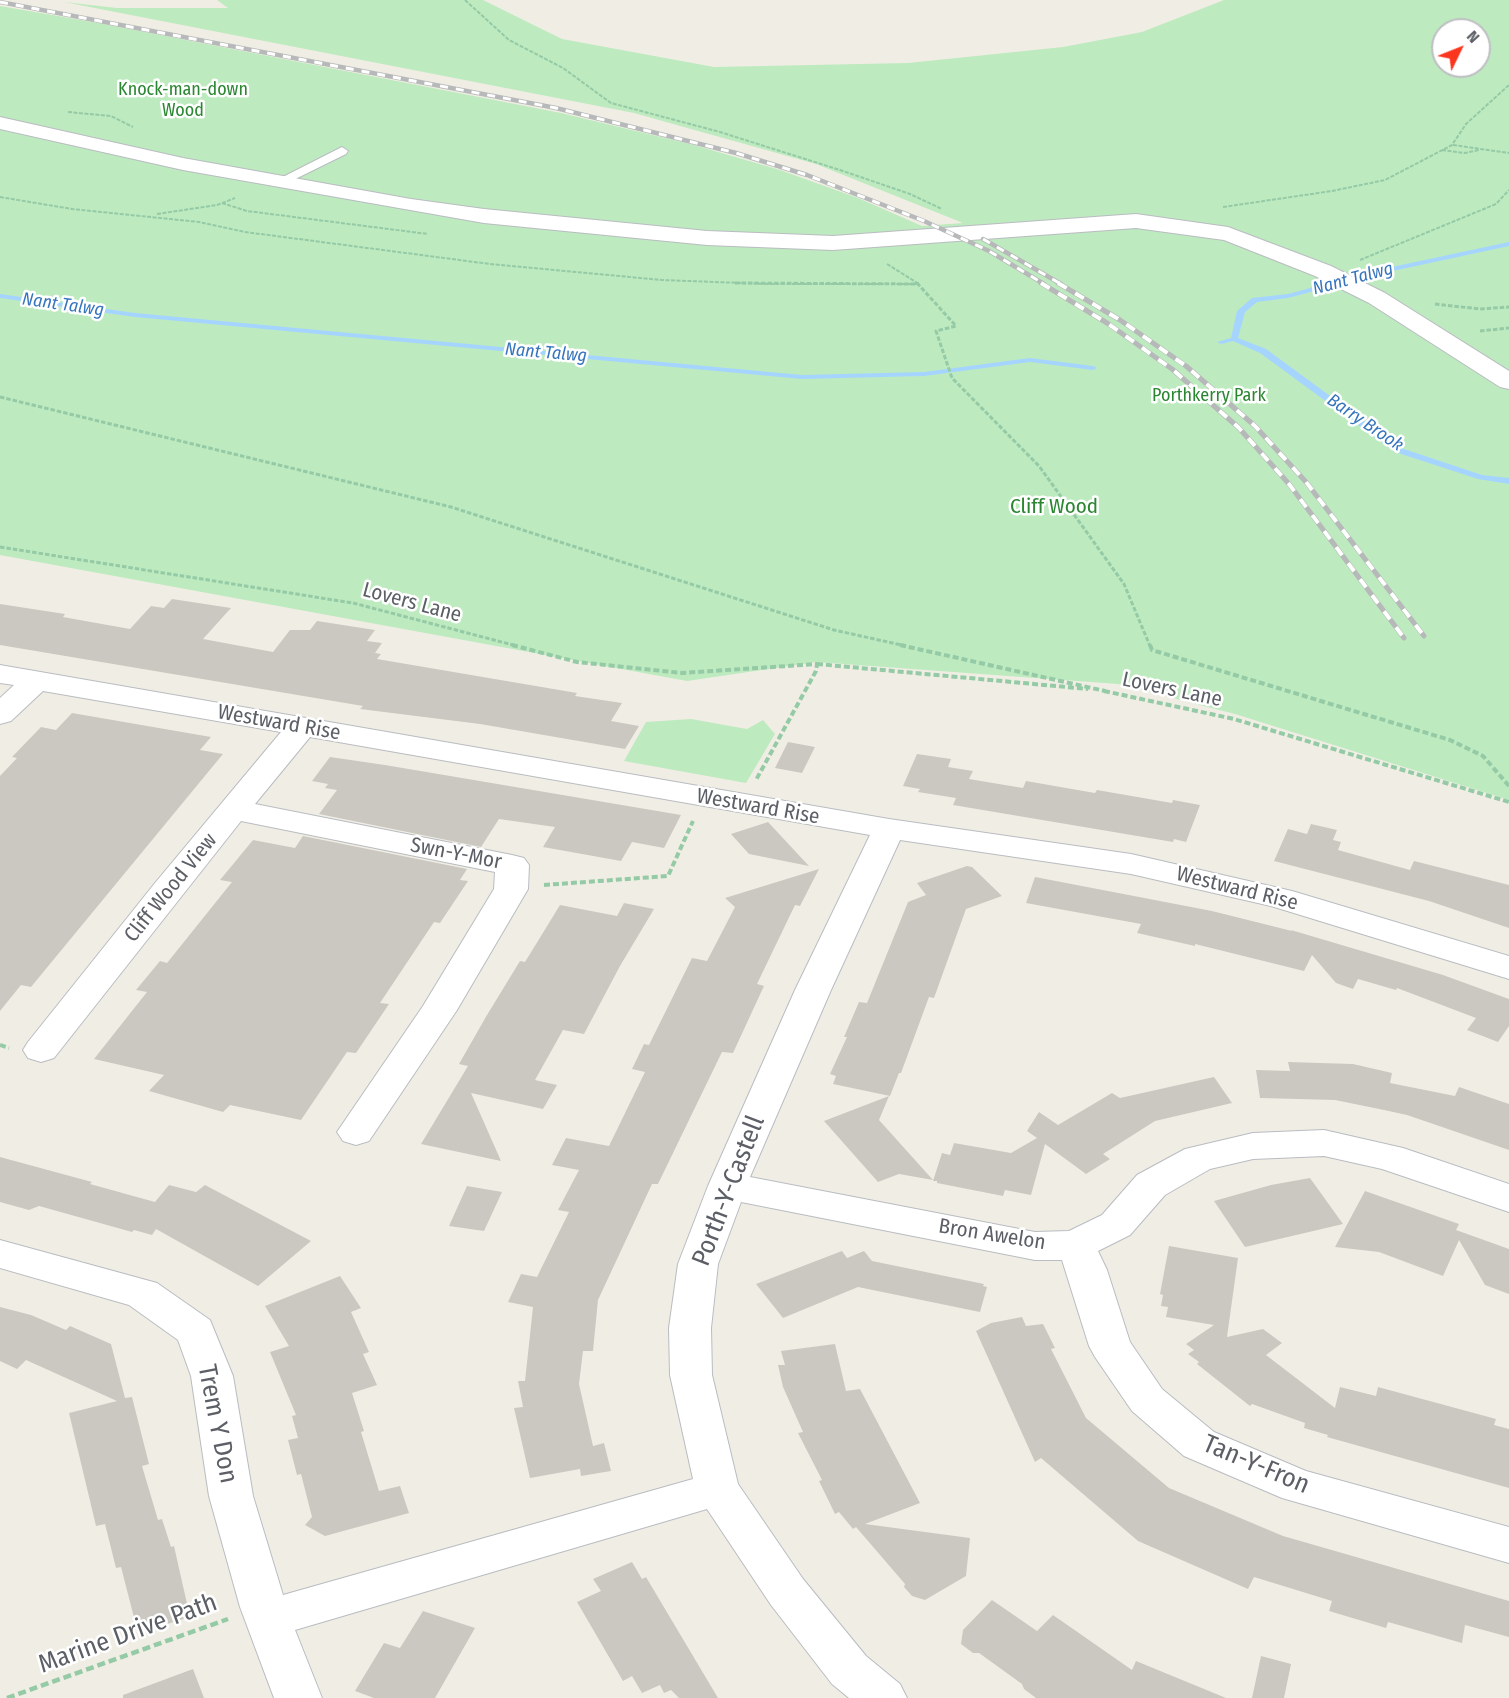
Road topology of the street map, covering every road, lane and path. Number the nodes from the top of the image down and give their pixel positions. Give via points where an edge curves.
1 (465, 0) edge
2 (1509, 85) edge
3 (0, 123) edge
4 (1452, 144) junction
5 (1483, 149) junction
6 (1442, 150) junction
7 (342, 151) dead end
8 (1509, 153) edge
9 (279, 182) junction
10 (1509, 190) edge
11 (0, 197) edge
12 (1218, 208) dead end
13 (989, 231) junction
14 (1408, 235) dead end
15 (1414, 237) junction
16 (868, 241) junction
17 (1328, 273) junction
18 (919, 284) junction
19 (1509, 307) edge
20 (1399, 312) junction
21 (1509, 382) edge
22 (0, 397) edge
23 (0, 547) edge
24 (817, 664) junction
25 (0, 674) edge
26 (37, 681) junction
27 (1106, 691) junction
28 (0, 715) edge
29 (302, 727) junction
30 (1509, 786) edge
31 (1509, 802) edge
32 (743, 804) junction
33 (235, 810) junction
34 (690, 828) dead end
35 (889, 830) junction
36 (511, 889) junction
37 (1509, 968) edge
38 (41, 1050) dead end
39 (356, 1132) dead end
40 (727, 1186) junction
41 (1509, 1197) edge
42 (1075, 1245) junction
43 (0, 1254) edge
44 (717, 1489) junction
45 (1509, 1545) edge
46 (265, 1613) junction
47 (7, 1698) edge
48 (298, 1698) edge
49 (883, 1698) edge

1 - 13 path via 509,40 562,69 611,103 840,170 910,194
2 - 4 path via 1466,124
3 - 9 street
4 - 5 path
4 - 6 path
5 - 6 path via 1465,153
5 - 8 path
6 - 12 path via 1385,180
7 - 9 lane
9 - 16 street via 474,214 569,225 707,238
10 - 15 path via 1496,204
11 - 18 path via 490,264 662,280
13 - 16 street
13 - 17 street via 1136,221 1228,234
14 - 15 path
15 - 17 path
16 - 18 path via 885,262
17 - 20 street
18 - 30 path via 956,326 936,331 952,378 1039,466 1124,584 1152,650 1450,740 1483,756
19 - 20 path via 1480,309 1441,303
20 - 21 street
22 - 27 path via 451,507 834,630
23 - 24 path, Lovers Lane via 353,603 577,662 682,673
24 - 27 path, Lovers Lane
24 - 32 path
25 - 26 street, Westward Rise
26 - 28 street
26 - 29 street, Westward Rise
27 - 31 path, Lovers Lane via 1234,719
29 - 32 street, Westward Rise
29 - 33 street, Cliff Wood View
32 - 35 street, Westward Rise
33 - 36 street, Swn-Y-Mor via 512,865
33 - 38 street, Cliff Wood View
34 - 36 path via 668,876
35 - 37 street, Westward Rise via 1131,864 1280,898
35 - 40 street, Porth-Y-Castell
36 - 39 street, Swn-Y-Mor via 439,1010
40 - 42 street, Bron Awelon via 1035,1246
40 - 44 street, Porth-Y-Castell via 698,1264 690,1328 691,1375
41 - 42 street, Bron Awelon via 1389,1156 1324,1143 1253,1146 1198,1158 1151,1185 1116,1225
42 - 45 street, Tan-Y-Fron via 1087,1270 1110,1346 1147,1400 1199,1444 1298,1486
43 - 46 street, Trem Y Don via 143,1294 195,1331 212,1376 231,1496
44 - 46 street
44 - 49 street, Porth-Y-Castell via 794,1601 849,1670
46 - 47 path, Marine Drive Path
46 - 48 street, Trem Y Don

